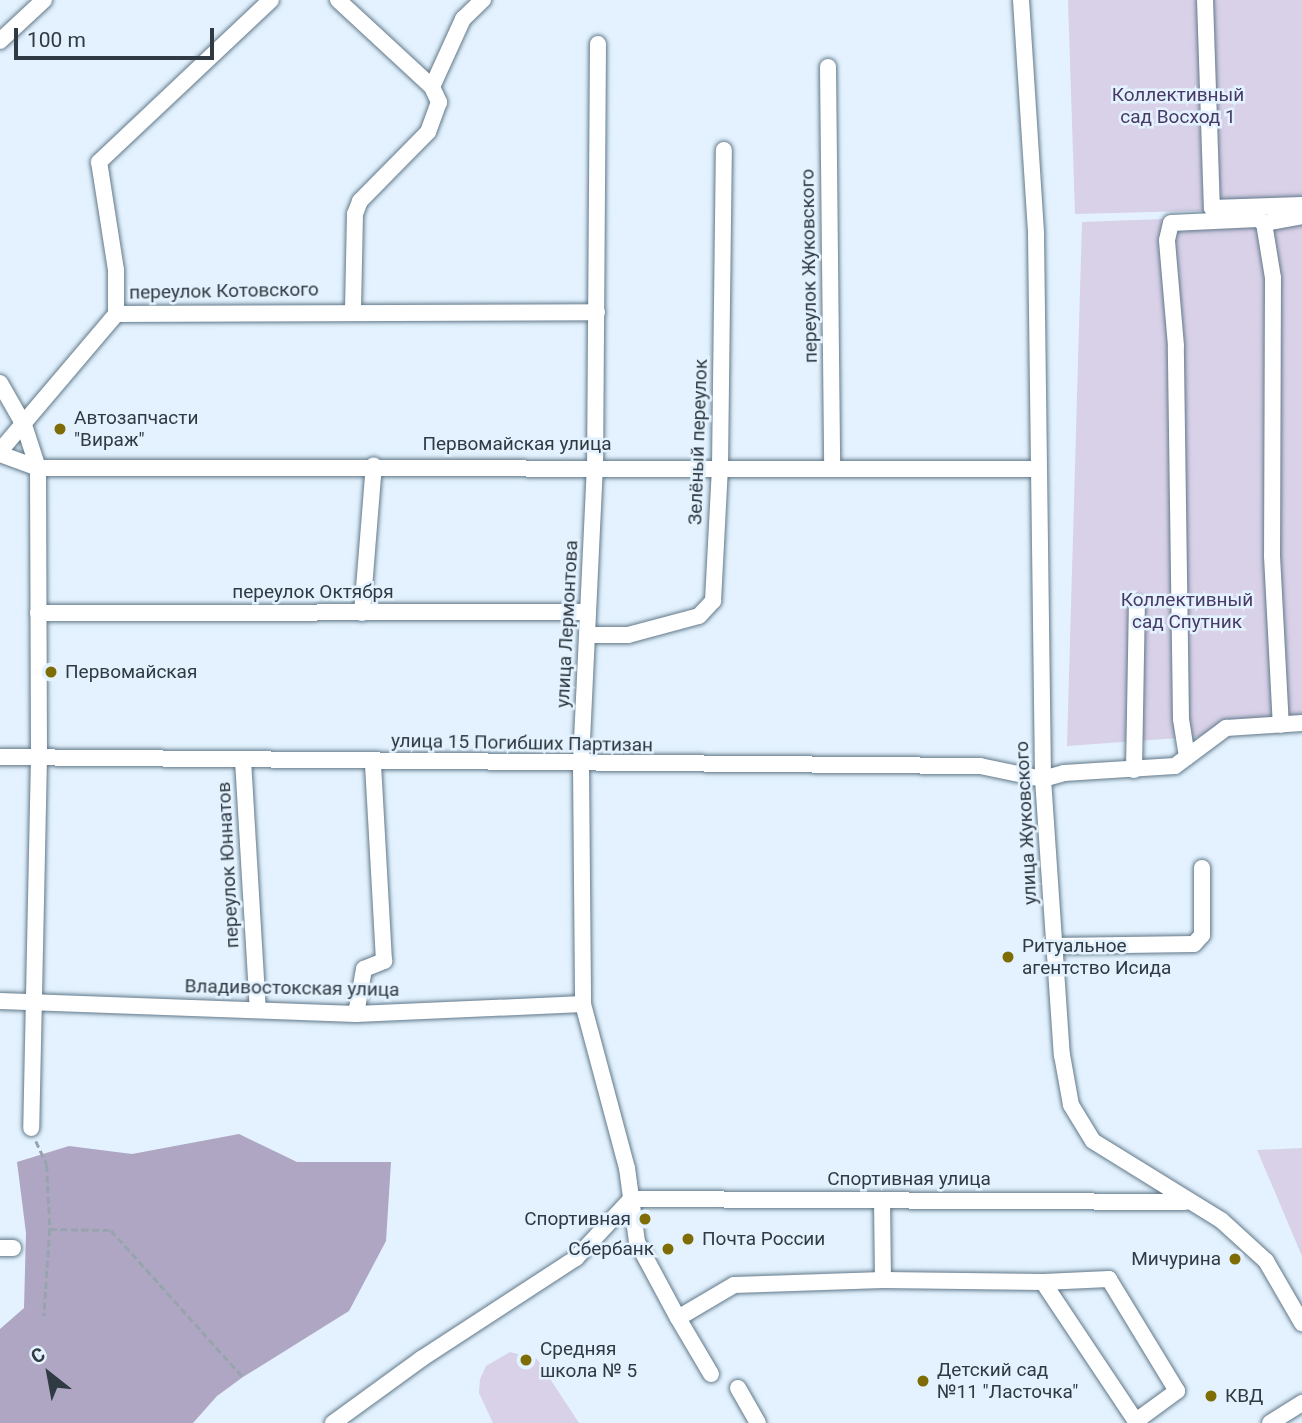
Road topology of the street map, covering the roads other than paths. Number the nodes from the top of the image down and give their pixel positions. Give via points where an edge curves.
1 (44, 0) edge
2 (271, 0) edge
3 (338, 0) edge
4 (483, 0) edge
5 (1021, 0) edge
6 (1205, 0) edge
7 (0, 41) edge
8 (598, 44) dead end
9 (828, 67) dead end
10 (432, 87) junction
11 (724, 150) dead end
12 (1302, 205) edge
13 (1302, 216) edge
14 (1264, 223) junction
15 (354, 310) junction
16 (597, 312) junction
17 (116, 314) junction
18 (0, 383) edge
19 (24, 425) junction
20 (0, 452) edge
21 (374, 465) junction
22 (595, 465) junction
23 (720, 466) junction
24 (832, 466) junction
25 (38, 468) junction
26 (1037, 468) junction
27 (1138, 604) dead end
28 (589, 612) junction
29 (38, 613) junction
30 (362, 613) junction
31 (587, 635) junction
32 (1302, 723) edge
33 (1281, 725) junction
34 (0, 757) edge
35 (39, 757) junction
36 (1186, 757) junction
37 (243, 760) junction
38 (373, 762) junction
39 (581, 765) junction
40 (1134, 770) junction
41 (1043, 779) junction
42 (1202, 868) dead end
43 (1054, 946) junction
44 (0, 1001) edge
45 (30, 1001) junction
46 (583, 1003) junction
47 (258, 1010) junction
48 (356, 1014) junction
49 (31, 1128) road end
50 (631, 1199) junction
51 (882, 1200) junction
52 (1186, 1202) junction
53 (883, 1280) junction
54 (1043, 1282) junction
55 (678, 1318) junction
56 (1302, 1323) edge
57 (711, 1374) dead end
58 (738, 1388) dead end
59 (1302, 1403) edge
60 (1136, 1422) edge
61 (333, 1423) edge
62 (758, 1423) edge
63 (1270, 1423) edge

1 - 7 street
2 - 17 street, переулок Котовского via 99,162 116,270
3 - 10 street
4 - 10 street via 463,19
5 - 26 street, улица Жуковского via 1037,235
6 - 12 street via 1212,208
8 - 16 street, улица Лермонтова
9 - 24 street, переулок Жуковского
10 - 15 street via 439,102 428,132 369,191 355,214
11 - 23 street, Зелёный переулок
13 - 14 street
14 - 33 street via 1273,278 1272,556
14 - 36 street via 1258,219 1167,227 1175,346 1181,719
15 - 16 street, переулок Котовского
15 - 17 street, переулок Котовского
16 - 22 street, улица Лермонтова
17 - 19 street
18 - 19 street
19 - 20 street
19 - 25 street
20 - 25 street, Первомайская улица
21 - 22 street, Первомайская улица
21 - 25 street, Первомайская улица
21 - 30 street
22 - 23 street, Первомайская улица
22 - 28 street, улица Лермонтова
23 - 24 street, Первомайская улица
23 - 31 street, Зелёный переулок via 713,601 708,611 628,635
24 - 26 street, Первомайская улица
25 - 29 street
26 - 41 street, улица Жуковского
27 - 40 street
28 - 30 street, переулок Октября
28 - 31 street, улица Лермонтова
29 - 30 street, переулок Октября
29 - 35 street
31 - 39 street, улица Лермонтова
32 - 33 street
33 - 36 street via 1226,728
34 - 35 street, улица 15 Погибших Партизан
35 - 37 street, улица 15 Погибших Партизан
35 - 45 street
36 - 40 street via 1175,766
37 - 38 street, улица 15 Погибших Партизан
37 - 47 street, переулок Юннатов
38 - 39 street, улица 15 Погибших Партизан
38 - 48 street via 384,961 364,969
39 - 41 street, улица 15 Погибших Партизан via 980,766
39 - 46 street, улица Лермонтова
40 - 41 street via 1064,773
41 - 43 street, улица Жуковского
42 - 43 street via 1202,935 1194,944
43 - 52 street, улица Жуковского via 1062,1055 1071,1105 1093,1141
44 - 45 street, Владивостокская улица
45 - 47 street, Владивостокская улица
45 - 49 street
46 - 48 street, Владивостокская улица
46 - 50 street, улица Лермонтова
47 - 48 street, Владивостокская улица
50 - 51 street, Спортивная улица
50 - 55 street, улица Лермонтова via 637,1242
50 - 61 street via 576,1258 421,1359
51 - 52 street, Спортивная улица
51 - 53 street
52 - 56 street, улица Жуковского via 1221,1220 1266,1261
53 - 54 street
53 - 55 street via 734,1285
54 - 60 street
54 - 60 street via 1109,1279 1177,1391
55 - 57 street, улица Лермонтова
58 - 62 street
59 - 63 street

